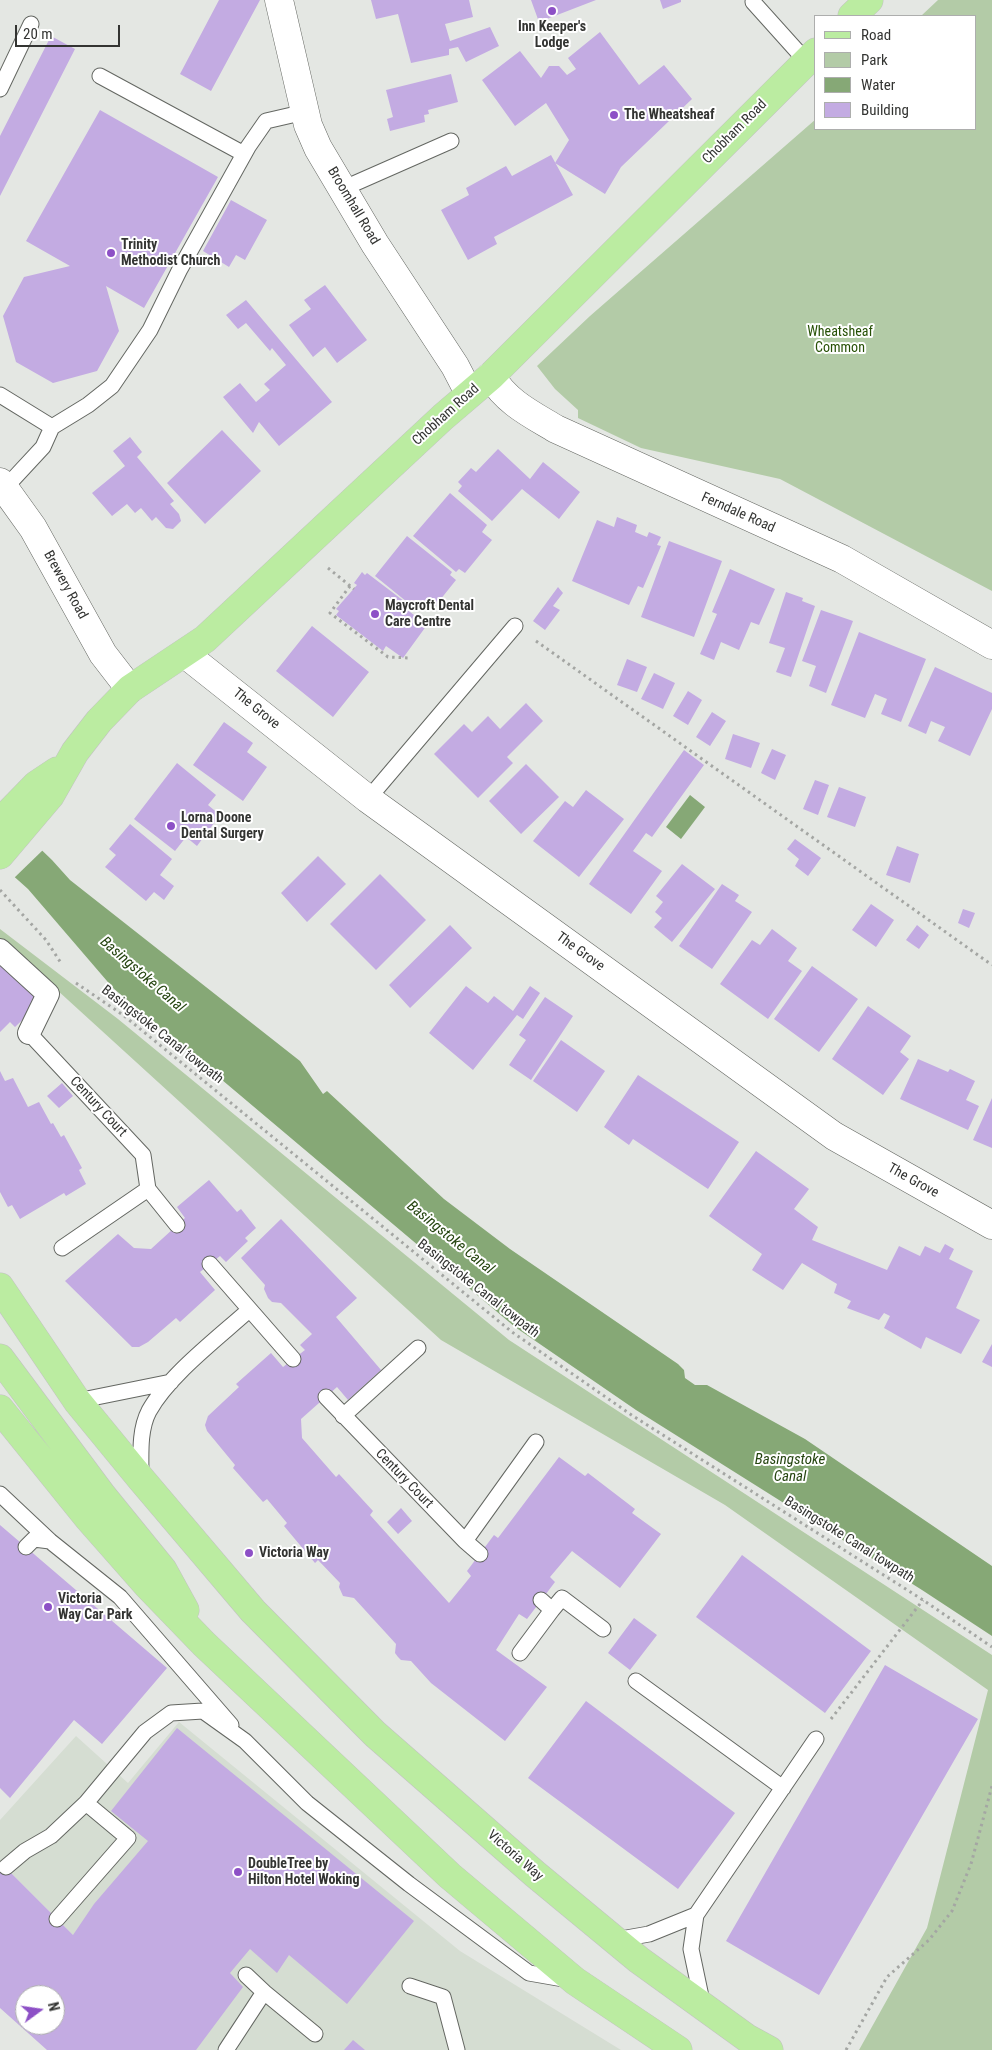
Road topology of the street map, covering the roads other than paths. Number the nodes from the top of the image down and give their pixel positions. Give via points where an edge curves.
1 (279, 0) edge
2 (869, 0) edge
3 (753, 2) dead end
4 (853, 15) edge
5 (31, 24) dead end
6 (811, 56) edge
7 (100, 76) dead end
8 (0, 89) edge
9 (305, 112) junction
10 (451, 141) dead end
11 (244, 154) junction
12 (342, 189) junction
13 (492, 376) junction
14 (469, 393) junction
15 (0, 395) edge
16 (52, 427) junction
17 (2, 485) edge
18 (515, 626) road end
19 (992, 645) edge
20 (185, 654) junction
21 (130, 688) junction
22 (368, 799) junction
23 (13, 818) edge
24 (0, 855) edge
25 (0, 950) edge
26 (29, 1033) joint
27 (148, 1189) junction
28 (177, 1225) dead end
29 (992, 1225) edge
30 (62, 1248) dead end
31 (210, 1264) dead end
32 (0, 1287) edge
33 (249, 1310) junction
34 (418, 1348) dead end
35 (0, 1358) edge
36 (293, 1359) dead end
37 (171, 1382) junction
38 (326, 1397) dead end
39 (77, 1401) junction
40 (0, 1409) edge
41 (343, 1416) junction
42 (536, 1442) dead end
43 (140, 1479) junction
44 (0, 1494) edge
45 (50, 1541) junction
46 (465, 1542) junction
47 (26, 1547) dead end
48 (480, 1554) dead end
49 (603, 1629) dead end
50 (204, 1644) junction
51 (520, 1653) dead end
52 (636, 1681) dead end
53 (816, 1739) road end
54 (245, 1741) junction
55 (783, 1788) junction
56 (86, 1803) junction
57 (6, 1867) dead end
58 (696, 1914) junction
59 (57, 1919) dead end
60 (615, 1940) junction
61 (246, 1975) dead end
62 (576, 1982) junction
63 (410, 1986) dead end
64 (264, 1992) junction
65 (703, 2006) junction
66 (315, 2034) dead end
67 (226, 2050) edge
68 (457, 2050) edge
69 (678, 2050) edge
70 (769, 2050) edge

1 - 9 street, Broomhall Road
2 - 4 main road
3 - 6 lane
5 - 8 lane
6 - 13 main road, Chobham Road
7 - 11 lane
9 - 11 lane via 266,121
9 - 12 street, Broomhall Road via 318,148
10 - 12 lane
11 - 16 lane via 150,330 112,386
12 - 14 street, Broomhall Road
13 - 14 main road, Chobham Road
13 - 19 street, Ferndale Road via 500,391 513,403 556,429 842,559
14 - 20 main road, Chobham Road
15 - 16 lane
16 - 17 lane via 43,448
17 - 21 street, Brewery Road via 33,528 104,654
18 - 22 lane
20 - 21 main road, Chobham Road
20 - 22 street, The Grove
21 - 23 main road, Chobham Road via 99,721 50,796
22 - 29 street, The Grove via 834,1136
23 - 24 main road, Chobham Road
25 - 26 street via 48,994
26 - 27 lane, Century Court via 143,1155
27 - 28 lane
27 - 30 lane
31 - 33 lane
32 - 39 main road, Victoria Way
33 - 36 lane
33 - 37 lane
34 - 41 lane
35 - 50 main road via 102,1495 163,1570
37 - 39 lane
37 - 43 lane via 148,1412 141,1443
38 - 41 lane, Century Court
39 - 43 main road, Victoria Way
40 - 50 main road via 88,1518
41 - 46 lane, Century Court
42 - 46 lane
43 - 60 main road, Victoria Way via 253,1611 375,1734
44 - 45 lane
45 - 47 lane via 34,1539
45 - 54 lane via 120,1597
46 - 48 lane, Century Court
49 - 51 lane via 562,1598 546,1605
50 - 62 main road via 450,1876
52 - 55 lane
53 - 55 lane
54 - 56 lane via 203,1711 171,1714 145,1732
54 - 62 lane via 307,1803 529,1973
55 - 58 lane
56 - 57 lane via 51,1836
56 - 59 lane via 128,1838
58 - 60 lane via 649,1934
58 - 65 lane via 691,1949
60 - 65 main road, Victoria Way
61 - 64 lane
62 - 69 main road
63 - 68 lane via 443,1997
64 - 66 lane
64 - 67 lane
65 - 70 main road, Victoria Way

